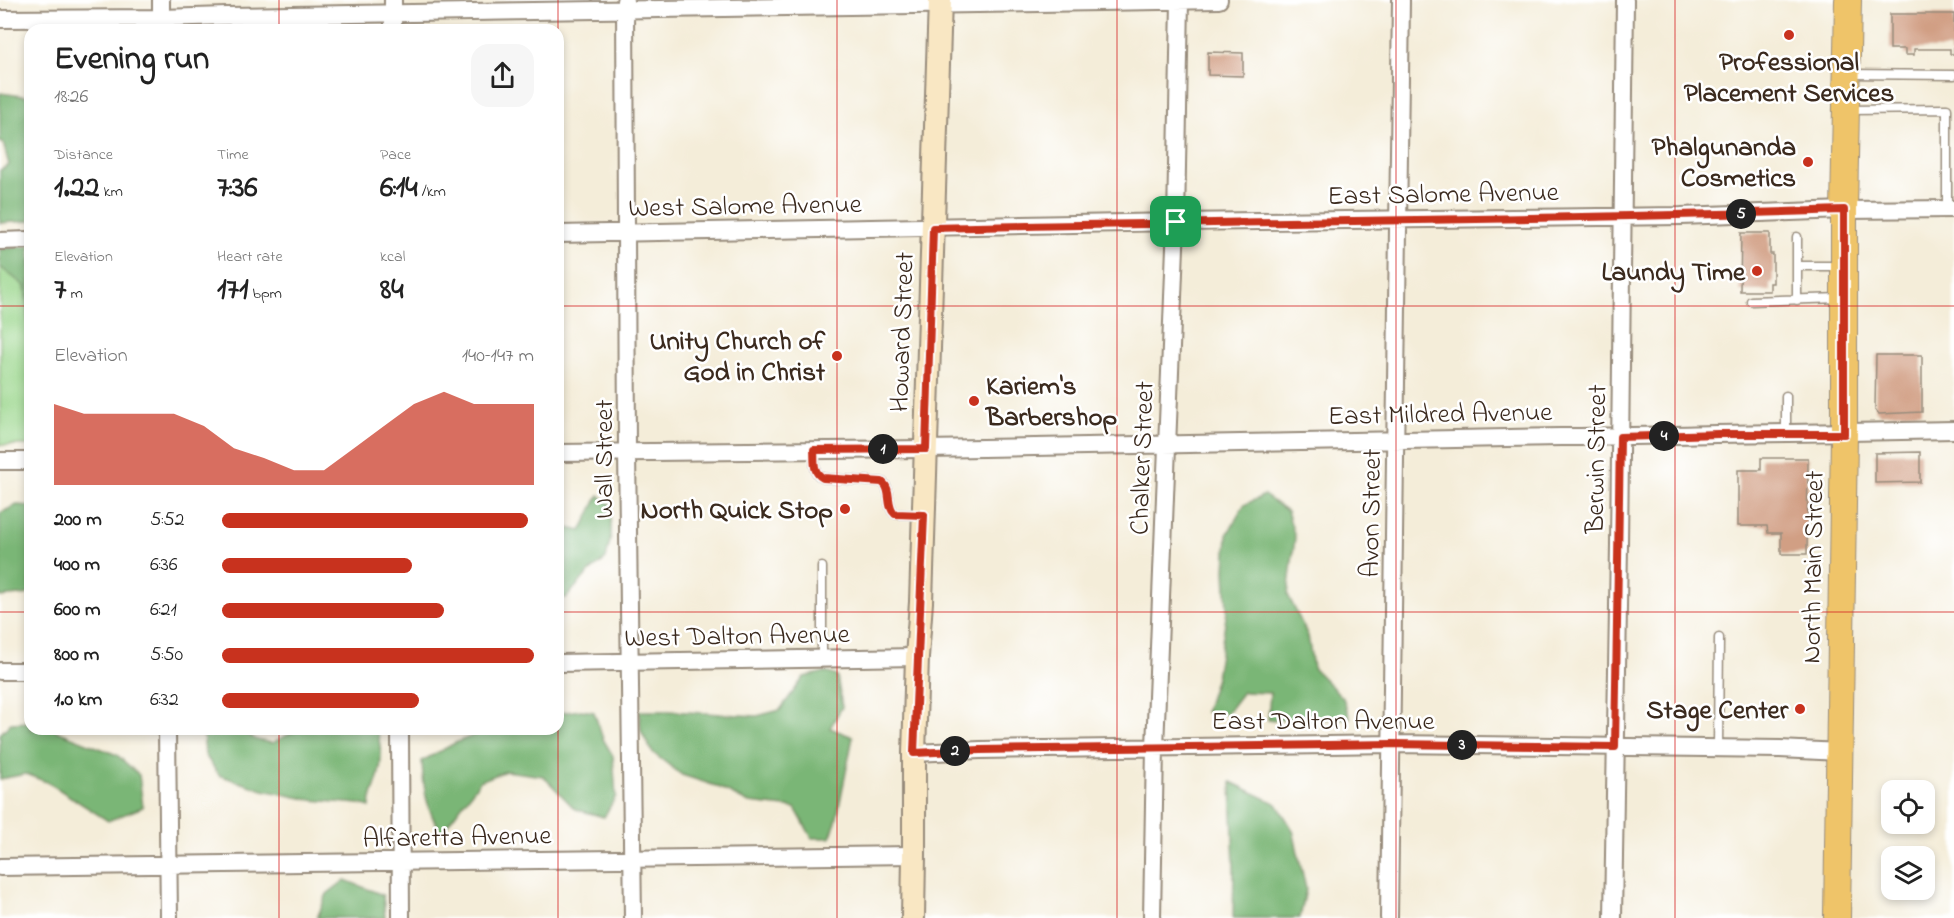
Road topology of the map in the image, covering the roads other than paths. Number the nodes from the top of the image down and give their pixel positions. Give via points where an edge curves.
1 (161, 0) edge
2 (1180, 0) edge
3 (1219, 0) edge
4 (1401, 0) edge
5 (1625, 0) edge
6 (1848, 0) edge
7 (940, 2) edge
8 (625, 5) edge
9 (393, 14) edge
10 (0, 18) edge
11 (161, 24) edge
12 (1848, 74) junction
13 (1954, 75) edge
14 (1847, 110) junction
15 (1951, 209) edge
16 (1844, 210) junction
17 (1623, 216) junction
18 (1398, 219) junction
19 (1176, 222) junction
20 (933, 228) junction
21 (626, 232) junction
22 (564, 234) edge
23 (1797, 237) dead end
24 (0, 240) edge
25 (24, 240) edge
26 (1797, 266) junction
27 (1844, 266) junction
28 (1844, 298) junction
29 (1797, 300) junction
30 (1751, 301) dead end
31 (1786, 396) dead end
32 (1954, 430) edge
33 (1786, 434) junction
34 (1844, 434) junction
35 (1620, 437) junction
36 (1396, 440) junction
37 (1168, 444) junction
38 (926, 449) junction
39 (814, 450) junction
40 (627, 452) junction
41 (564, 453) edge
42 (0, 461) edge
43 (24, 461) edge
44 (924, 515) junction
45 (822, 567) dead end
46 (1719, 638) dead end
47 (917, 657) junction
48 (822, 659) junction
49 (629, 662) junction
50 (564, 663) edge
51 (0, 671) edge
52 (24, 671) edge
53 (167, 735) edge
54 (400, 735) edge
55 (1392, 744) junction
56 (1155, 747) junction
57 (1615, 747) junction
58 (1718, 748) junction
59 (1840, 752) junction
60 (914, 753) junction
61 (915, 855) junction
62 (633, 859) junction
63 (401, 863) junction
64 (167, 865) junction
65 (0, 867) edge
66 (169, 918) edge
67 (401, 918) edge
68 (633, 918) edge
69 (913, 918) edge
70 (1152, 918) edge
71 (1389, 918) edge
72 (1613, 918) edge
73 (1837, 918) edge

1 - 11 street
2 - 3 street
2 - 7 street
2 - 19 street, Chalker Street
4 - 18 street, Avon Street
5 - 17 street, Berwin Street
6 - 12 main road, North Main Street
7 - 8 street
7 - 20 main road, Howard Street
8 - 9 street
8 - 21 street, Wall Street
9 - 11 street
10 - 11 street
12 - 13 lane
12 - 14 main road, North Main Street
14 - 15 lane via 1947,109
14 - 16 main road, North Main Street
15 - 16 street, East Salome Avenue
16 - 17 street, East Salome Avenue
16 - 27 main road, North Main Street
17 - 18 street, East Salome Avenue
17 - 35 street, Berwin Street
18 - 19 street, East Salome Avenue
18 - 36 street, Avon Street
19 - 20 street, East Salome Avenue
19 - 37 street, Chalker Street
20 - 21 street, West Salome Avenue
20 - 38 main road, Howard Street
21 - 22 street, West Salome Avenue
21 - 40 street, Wall Street
23 - 26 lane
24 - 25 street
26 - 27 lane
26 - 29 lane
27 - 28 main road, North Main Street
28 - 29 lane
28 - 34 main road, North Main Street
29 - 30 lane
31 - 33 lane
32 - 34 street, East Mildred Avenue
33 - 34 street, East Mildred Avenue
33 - 35 street, East Mildred Avenue
34 - 59 main road, North Main Street
35 - 36 street, East Mildred Avenue
35 - 57 street, Berwin Street
36 - 37 street, East Mildred Avenue
36 - 55 street, Avon Street
37 - 38 street, East Mildred Avenue
37 - 56 street, Chalker Street
38 - 39 street, East Mildred Avenue
38 - 44 main road, Howard Street
39 - 40 street, East Mildred Avenue
39 - 44 lane via 817,475 882,482 888,488 890,507 895,514
40 - 41 street, East Mildred Avenue
40 - 49 street, Wall Street
42 - 43 street
44 - 47 main road, Howard Street
45 - 48 lane
46 - 58 lane
47 - 48 street, West Dalton Avenue
47 - 60 main road, Howard Street
48 - 49 street, West Dalton Avenue
49 - 50 street, West Dalton Avenue
49 - 62 street, Wall Street
51 - 52 street
53 - 64 street
54 - 63 street
55 - 56 street, East Dalton Avenue
55 - 57 street, East Dalton Avenue
55 - 71 street, Avon Street
56 - 60 street, East Dalton Avenue
56 - 70 street, Chalker Street
57 - 58 street, East Dalton Avenue
57 - 72 street, Berwin Street
58 - 59 street, East Dalton Avenue
59 - 73 main road, North Main Street
60 - 61 main road, Howard Street
61 - 62 street, Alfaretta Avenue
61 - 69 main road, Howard Street
62 - 63 street, Alfaretta Avenue
62 - 68 street, Wall Street
63 - 64 street, Alfaretta Avenue
63 - 67 street
64 - 65 street, Alfaretta Avenue
64 - 66 street

